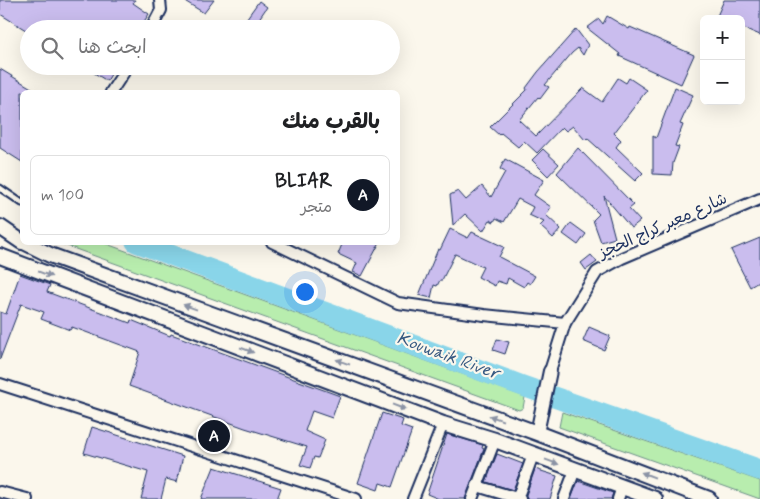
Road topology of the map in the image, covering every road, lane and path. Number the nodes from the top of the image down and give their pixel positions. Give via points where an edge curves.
1 (160, 0) edge
2 (156, 20) edge
3 (122, 75) edge
4 (112, 90) edge
5 (0, 188) edge
6 (760, 200) edge
7 (20, 202) edge
8 (0, 228) edge
9 (20, 239) edge
10 (31, 245) edge
11 (278, 245) edge
12 (0, 256) edge
13 (565, 323) junction
14 (550, 371) joint
15 (0, 384) edge
16 (444, 424) junction
17 (537, 433) junction
18 (495, 440) junction
19 (532, 455) junction
20 (575, 470) junction
21 (477, 486) junction
22 (0, 492) edge
23 (620, 493) edge
24 (27, 499) edge
25 (356, 499) edge
26 (413, 499) edge
27 (472, 499) edge
28 (518, 499) edge
29 (564, 499) edge
30 (655, 499) edge
31 (710, 499) edge

1 - 2 street via 161,10
3 - 4 street
5 - 7 lane
6 - 13 street, شارع معبر كراج الحجز via 622,258 597,272
8 - 9 main road
17 -> 10 main road via 50,255
11 - 13 street via 398,303
12 -> 16 main road
13 - 14 street, شارع معبر كراج الحجز
14 - 17 street
15 - 25 street
16 - 18 main road
16 - 26 street
31 -> 17 main road
18 - 19 main road
18 - 21 street
19 -> 20 main road
19 - 28 street
20 - 23 main road
20 - 29 street
21 - 27 street
21 - 28 street
22 - 24 street
23 - 30 main road

